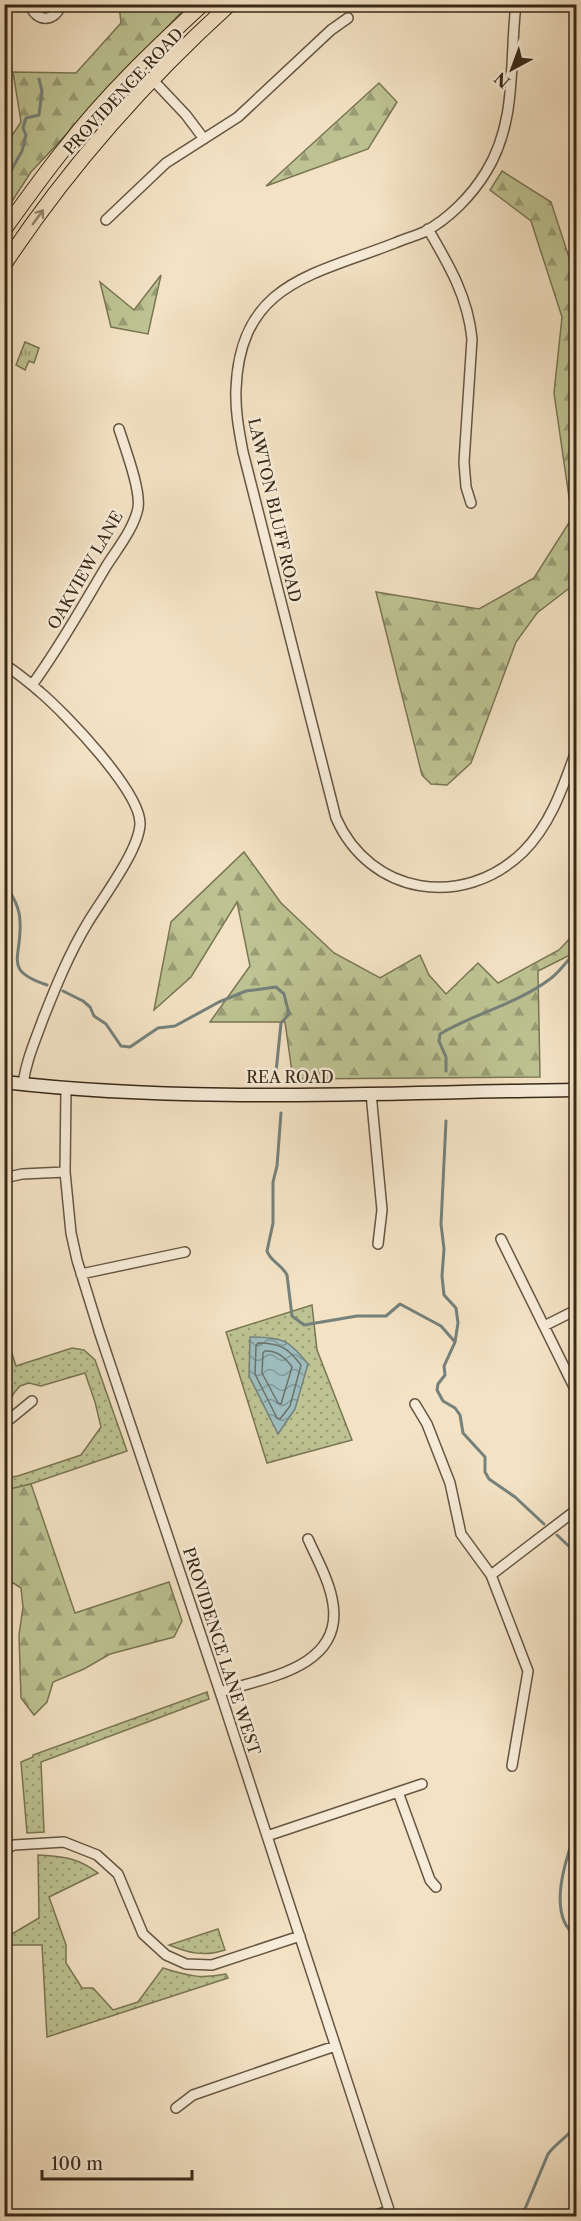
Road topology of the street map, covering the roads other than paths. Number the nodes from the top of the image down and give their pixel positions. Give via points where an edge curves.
1 (30, 4) edge
2 (61, 4) edge
3 (203, 4) edge
4 (230, 4) edge
5 (516, 4) edge
6 (348, 18) dead end
7 (152, 79) junction
8 (204, 140) junction
9 (106, 220) dead end
10 (428, 229) junction
11 (4, 230) edge
12 (4, 265) edge
13 (119, 429) dead end
14 (471, 503) dead end
15 (4, 664) edge
16 (32, 685) junction
17 (576, 751) edge
18 (4, 1082) edge
19 (23, 1084) junction
20 (66, 1089) junction
21 (576, 1090) edge
22 (371, 1093) junction
23 (65, 1172) junction
24 (4, 1178) edge
25 (501, 1239) dead end
26 (378, 1244) dead end
27 (185, 1252) dead end
28 (81, 1274) junction
29 (576, 1310) edge
30 (544, 1326) junction
31 (576, 1391) edge
32 (32, 1401) dead end
33 (415, 1404) dead end
34 (4, 1421) edge
35 (576, 1510) edge
36 (308, 1539) dead end
37 (491, 1575) junction
38 (220, 1692) junction
39 (512, 1766) dead end
40 (422, 1784) dead end
41 (398, 1792) junction
42 (267, 1836) junction
43 (4, 1850) edge
44 (436, 1887) dead end
45 (300, 1936) junction
46 (335, 2046) junction
47 (176, 2108) dead end
48 (390, 2214) edge
49 (372, 2217) edge

1 - 2 street via 34,14 42,19 57,14
3 - 11 main road, PROVIDENCE ROAD via 92,115
4 - 7 main road, PROVIDENCE ROAD
5 - 10 street, LAWTON BLUFF ROAD via 504,133 472,191
6 - 8 street via 238,117
7 - 8 street via 186,114
12 -> 7 main road, PROVIDENCE ROAD via 75,167
8 - 9 street via 158,170
10 - 14 street via 461,290 470,321 464,462
10 - 17 street, LAWTON BLUFF ROAD via 285,288 256,316 241,348 237,369 237,421 243,452 326,785 344,833 377,869 418,886 462,886 501,869 537,836 559,798
13 - 16 street, OAKVIEW LANE via 138,498 134,519
15 - 16 street
16 - 19 street via 70,721 113,772 133,801 140,827 124,863 65,964 29,1055
18 - 19 main road, REA ROAD
19 - 20 main road, REA ROAD
20 - 22 main road, REA ROAD via 190,1094
20 - 23 street, PROVIDENCE LANE WEST
21 - 22 main road, REA ROAD
22 - 26 street via 382,1210
23 - 24 street
23 - 28 street, PROVIDENCE LANE WEST via 71,1233
25 - 30 street
27 - 28 street
28 - 38 street, PROVIDENCE LANE WEST
29 - 30 street
30 - 31 street
32 - 34 street
33 - 37 street via 450,1483 461,1534
35 - 37 street
36 - 38 street via 333,1603 333,1623 326,1641 305,1663
37 - 39 street via 528,1671
38 - 42 street, PROVIDENCE LANE WEST
40 - 41 street
41 - 42 street
41 - 44 street
42 - 45 street, PROVIDENCE LANE WEST
43 - 45 street via 14,1845 64,1842 97,1855 118,1874 143,1934 166,1955 186,1964 212,1965
45 - 46 street, PROVIDENCE LANE WEST
46 - 47 street via 193,2095
46 - 48 street, PROVIDENCE LANE WEST
48 - 49 street

